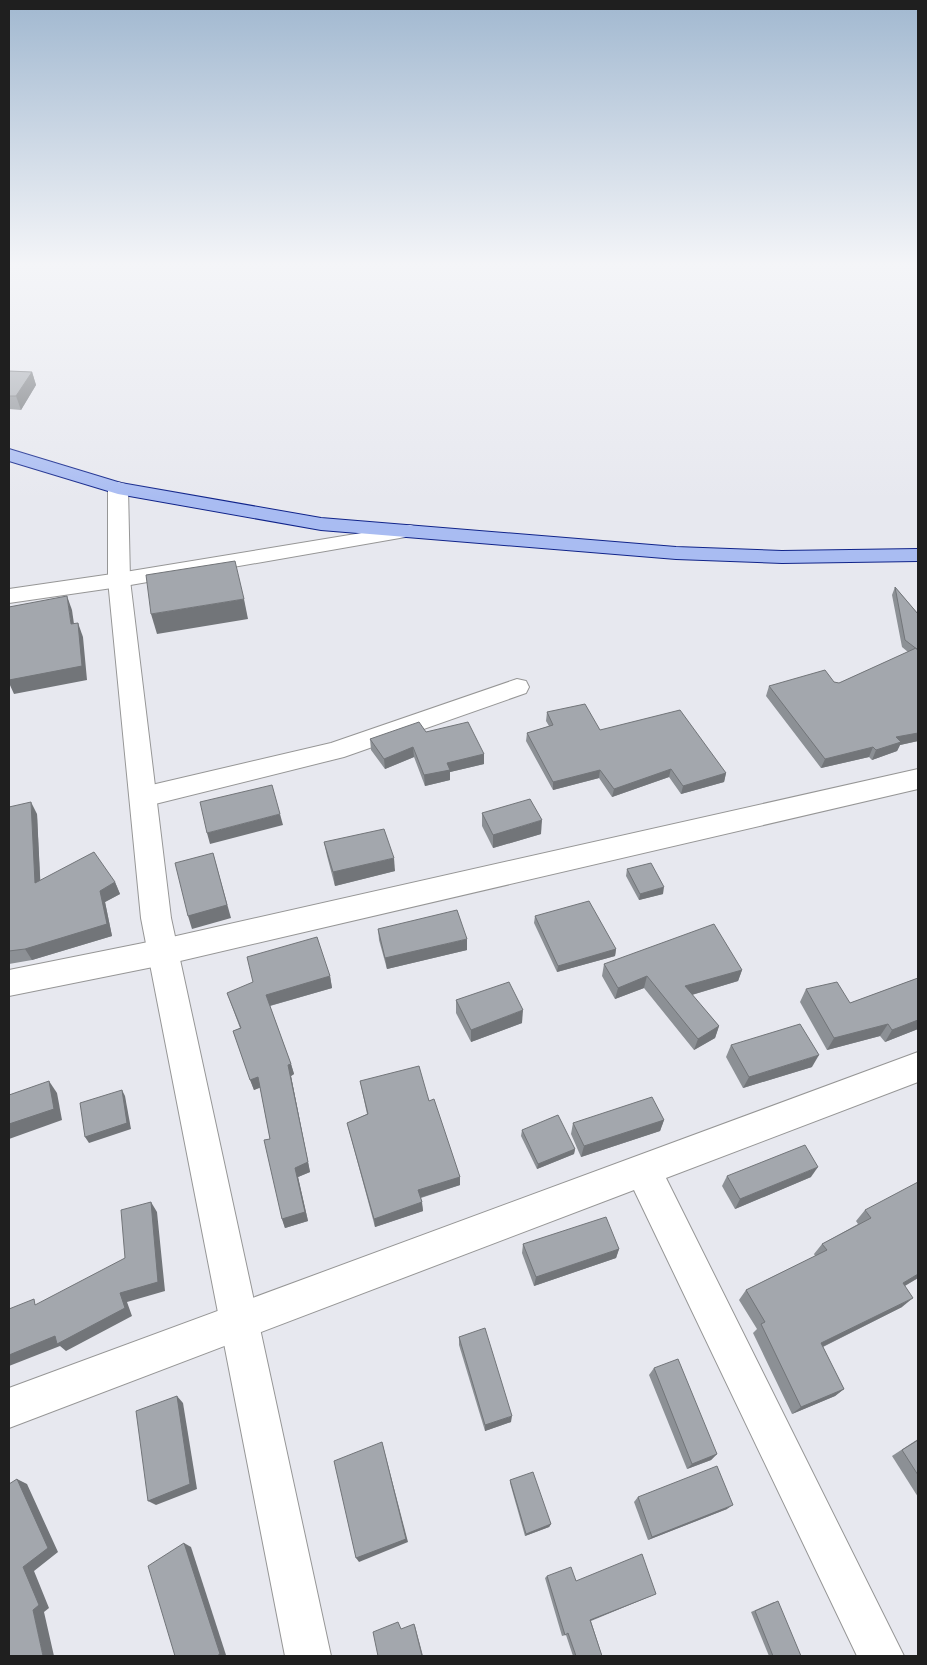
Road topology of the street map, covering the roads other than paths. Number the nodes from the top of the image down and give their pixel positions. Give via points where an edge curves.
1 (9, 455) edge
2 (118, 488) junction
3 (410, 531) junction
4 (918, 555) edge
5 (118, 580) junction
6 (9, 596) edge
7 (517, 686) dead end
8 (918, 779) edge
9 (142, 797) junction
10 (163, 952) junction
11 (9, 983) edge
12 (918, 1068) edge
13 (643, 1170) junction
14 (238, 1321) junction
15 (9, 1408) edge
16 (308, 1656) edge
17 (881, 1656) edge

1 - 2 main road
2 - 3 main road via 321,524
2 - 5 street
3 - 4 main road via 676,554 782,557
3 - 5 street
5 - 6 street
5 - 9 street
7 - 9 street via 335,751
8 - 10 street
9 - 10 street
10 - 11 street
10 - 14 street
12 - 13 street
13 - 14 street
13 - 17 street
14 - 15 street
14 - 16 street

